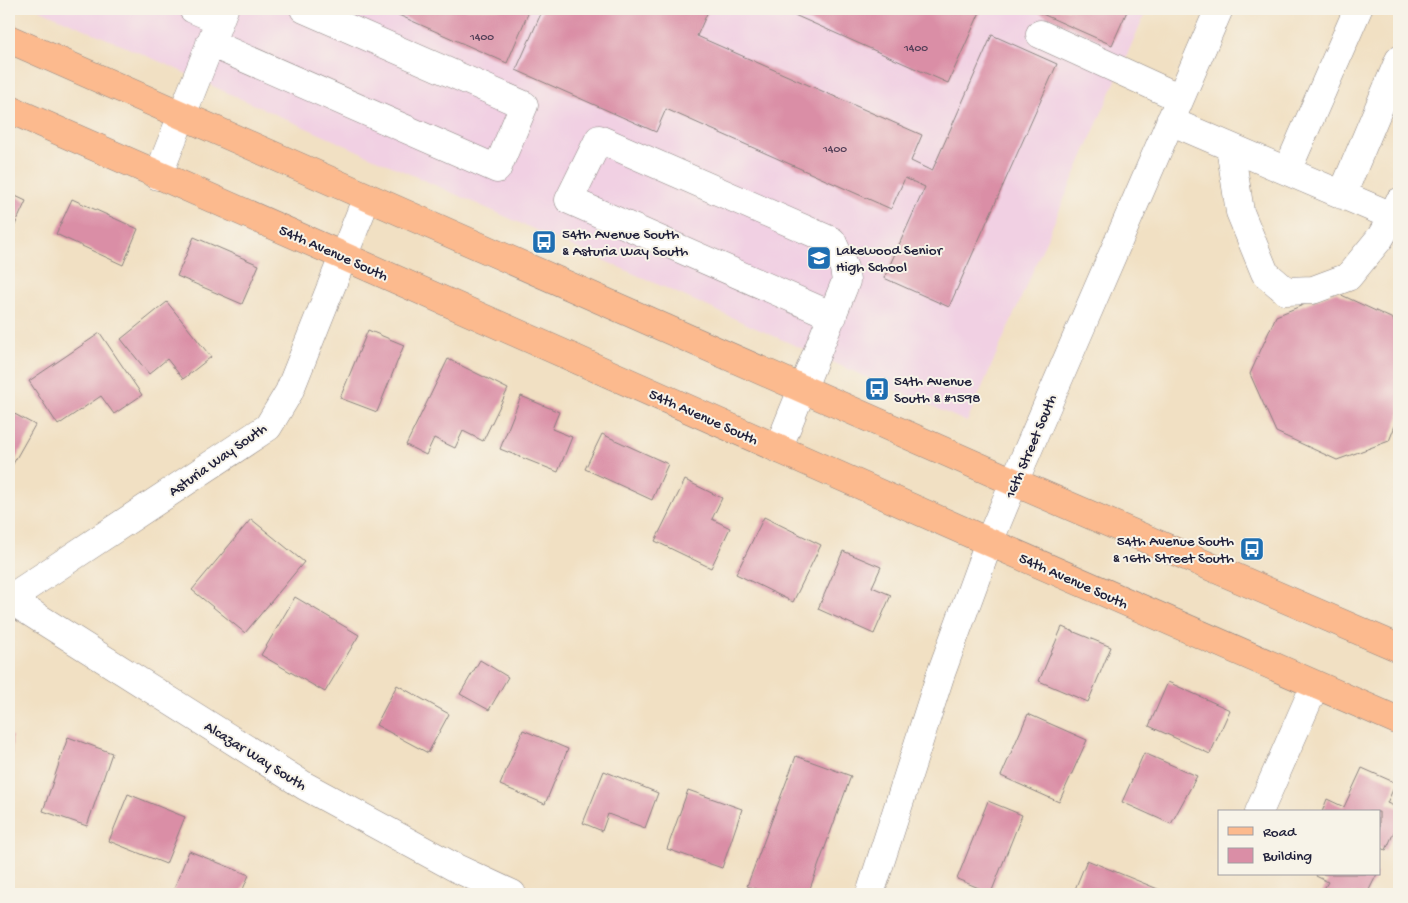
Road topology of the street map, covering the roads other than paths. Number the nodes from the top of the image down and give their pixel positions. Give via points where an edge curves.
1 (193, 9) edge
2 (304, 9) edge
3 (1219, 9) edge
4 (1358, 9) edge
5 (218, 24) edge
6 (1040, 34) dead end
7 (9, 39) edge
8 (1399, 60) edge
9 (9, 110) edge
10 (1175, 110) junction
11 (182, 115) junction
12 (1230, 147) junction
13 (1287, 171) junction
14 (158, 176) junction
15 (1342, 195) junction
16 (368, 197) junction
17 (1397, 212) edge
18 (343, 256) junction
19 (833, 316) junction
20 (803, 388) junction
21 (778, 449) junction
22 (1014, 482) junction
23 (989, 542) junction
24 (9, 599) edge
25 (1399, 648) edge
26 (1315, 685) junction
27 (1399, 721) edge
28 (1260, 810) edge
29 (512, 894) edge
30 (870, 894) edge

1 - 5 street
2 - 5 street via 524,106 497,169
3 - 10 street, 16th Street South
4 - 13 street
5 - 11 street
6 - 10 street
7 - 11 main road
8 - 15 street
9 - 14 main road, 54th Avenue South
10 - 12 street
10 - 22 street, 16th Street South
11 - 14 street
11 - 16 main road
12 - 13 street
12 - 17 street via 1240,212 1265,273 1286,291 1313,290 1348,277
13 - 15 street
14 - 18 main road, 54th Avenue South
15 - 17 street
16 - 18 street, Asturia Way South
16 - 20 main road
18 - 21 main road, 54th Avenue South
18 - 24 street, Asturia Way South via 289,392 268,427
19 - 19 street via 846,282 844,268 832,241 599,139 569,200
19 - 20 street
20 - 21 street
20 - 22 main road
21 - 23 main road, 54th Avenue South
22 - 23 street, 16th Street South
22 - 25 main road
23 - 26 main road, 54th Avenue South
23 - 30 street, 16th Street South via 940,676
24 - 29 street, Alcazar Way South via 305,786 456,868
26 - 27 main road, 54th Avenue South
26 - 28 street

